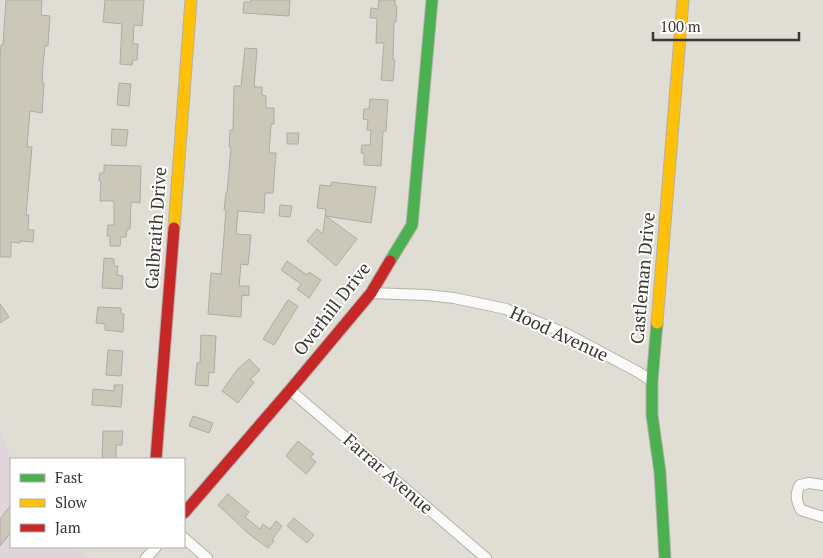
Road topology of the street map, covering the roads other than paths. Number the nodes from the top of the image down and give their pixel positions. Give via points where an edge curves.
1 (191, 0) edge
2 (432, 0) edge
3 (683, 0) edge
4 (371, 293) junction
5 (652, 381) junction
6 (290, 390) junction
7 (156, 458) edge
8 (823, 485) edge
9 (185, 512) edge
10 (823, 518) edge
11 (185, 539) edge
12 (155, 548) edge
13 (146, 558) edge
14 (207, 558) edge
15 (486, 558) edge
16 (666, 558) edge

1 - 7 street, Galbraith Drive
2 - 4 street, Overhill Drive via 412,225
3 - 5 street, Castleman Drive
4 - 5 street, Hood Avenue via 445,297 506,309 567,334
4 - 6 street, Overhill Drive
5 - 16 street, Castleman Drive via 652,416
6 - 9 street, Overhill Drive
6 - 15 street, Farrar Avenue
8 - 10 street via 800,485 796,502 801,510
11 - 14 street
12 - 13 street

